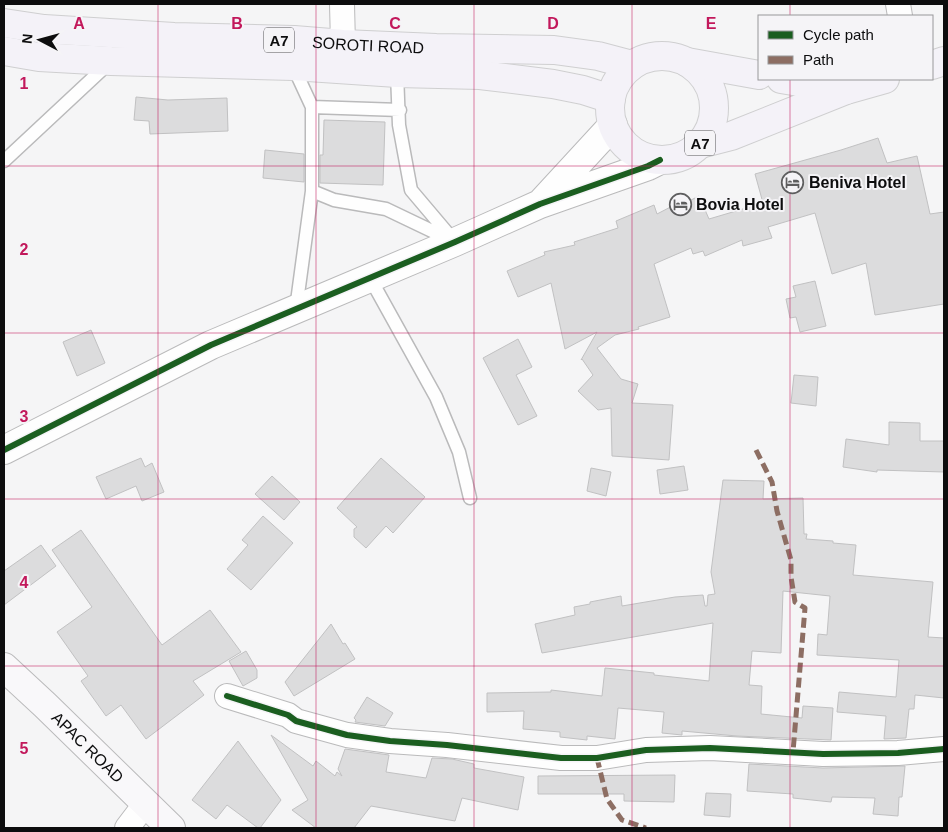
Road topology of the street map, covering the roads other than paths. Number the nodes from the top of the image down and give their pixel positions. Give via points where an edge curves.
1 (342, 4) edge
2 (4, 23) edge
3 (343, 44) junction
4 (4, 51) edge
5 (111, 61) junction
6 (687, 62) junction
7 (632, 65) junction
8 (293, 66) junction
9 (397, 73) junction
10 (758, 75) edge
11 (787, 80) edge
12 (881, 80) edge
13 (846, 90) junction
14 (312, 107) junction
15 (400, 110) junction
16 (612, 112) junction
17 (700, 144) junction
18 (660, 160) junction
19 (4, 161) edge
20 (312, 191) junction
21 (540, 204) junction
22 (455, 242) junction
23 (370, 278) junction
24 (296, 309) junction
25 (4, 450) edge
26 (470, 498) dead end
27 (4, 667) edge
28 (227, 696) dead end
29 (944, 749) edge
30 (146, 803) junction
31 (127, 828) edge
32 (171, 828) edge

1 - 3 street
2 - 3 main road, SOROTI ROAD / A7 via 44,29
3 - 7 main road, SOROTI ROAD / A7 via 554,50
4 - 5 main road, SOROTI ROAD / A7 via 39,57
5 - 8 main road, SOROTI ROAD / A7
5 - 19 lane
6 - 7 main road, A7 via 659,55
6 - 10 main road, A7
6 - 17 main road, A7 via 709,84 713,100 714,115
7 - 16 main road, A7 via 613,90
8 - 9 main road, SOROTI ROAD / A7
8 - 14 lane
9 - 15 lane
9 - 16 main road, SOROTI ROAD / A7 via 480,75 553,84 584,90
11 - 13 main road, A7
12 - 13 main road, A7
13 - 17 main road, A7 via 732,136
14 - 15 lane
14 - 20 lane
15 - 22 lane via 399,125 411,190
16 - 18 main road, A7 via 620,139 631,150
16 - 21 street
17 - 18 main road, A7 via 674,159
18 - 21 street
20 - 22 lane via 334,200 386,209
20 - 24 lane
21 - 22 street
22 - 23 street
23 - 24 street
23 - 26 lane via 436,397 459,452
24 - 25 street via 211,345
27 - 30 main road, APAC ROAD
28 - 29 street via 347,735 561,758 710,748 824,754
30 - 31 street
30 - 32 main road, APAC ROAD

